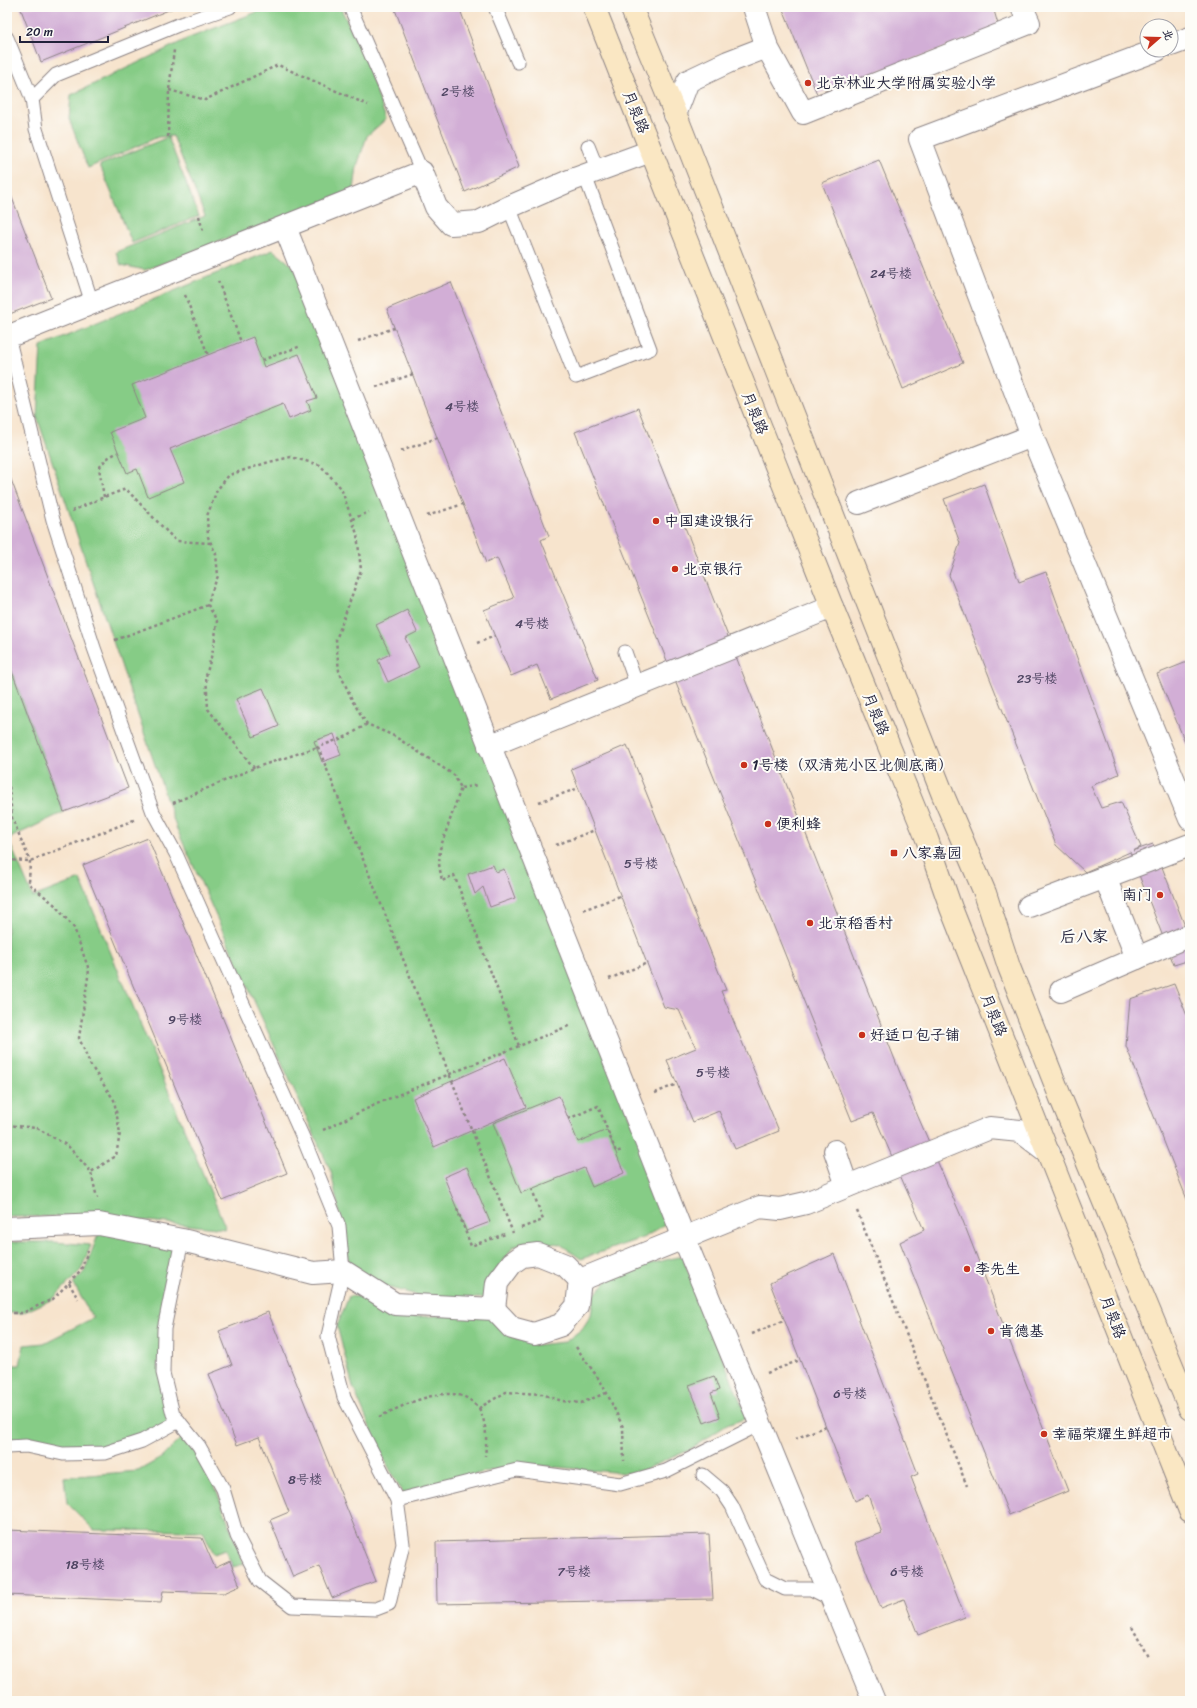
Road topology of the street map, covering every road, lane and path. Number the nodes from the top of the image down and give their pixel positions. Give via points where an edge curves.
1 (230, 7) edge
2 (350, 7) edge
3 (496, 7) edge
4 (594, 7) edge
5 (631, 7) edge
6 (754, 7) edge
7 (1022, 7) edge
8 (178, 25) junction
9 (7, 38) edge
10 (1190, 38) edge
11 (1179, 42) edge
12 (767, 47) junction
13 (1139, 57) edge
14 (518, 62) dead end
15 (169, 90) junction
16 (32, 99) junction
17 (675, 115) junction
18 (399, 118) junction
19 (168, 137) dead end
20 (588, 146) dead end
21 (651, 151) junction
22 (422, 172) junction
23 (592, 173) junction
24 (508, 207) junction
25 (285, 227) junction
26 (209, 257) junction
27 (176, 270) junction
28 (92, 303) junction
29 (394, 328) dead end
30 (8, 336) edge
31 (241, 342) dead end
32 (301, 346) dead end
33 (333, 351) junction
34 (208, 355) dead end
35 (262, 360) dead end
36 (413, 374) dead end
37 (352, 396) junction
38 (1032, 436) junction
39 (437, 438) dead end
40 (118, 452) dead end
41 (376, 461) junction
42 (104, 497) junction
43 (859, 503) dead end
44 (463, 504) dead end
45 (53, 520) junction
46 (402, 524) junction
47 (210, 543) junction
48 (208, 605) junction
49 (832, 607) junction
50 (94, 648) junction
51 (625, 652) dead end
52 (637, 686) junction
53 (367, 724) junction
54 (489, 746) junction
55 (318, 747) junction
56 (254, 768) junction
57 (7, 781) edge
58 (578, 788) dead end
59 (515, 811) junction
60 (153, 812) junction
61 (1190, 820) edge
62 (595, 830) dead end
63 (1190, 845) edge
64 (532, 854) junction
65 (7, 860) edge
66 (30, 861) junction
67 (1105, 877) junction
68 (620, 896) dead end
69 (1029, 906) dead end
70 (558, 920) junction
71 (1190, 935) edge
72 (1137, 958) junction
73 (647, 963) dead end
74 (585, 990) junction
75 (1061, 991) dead end
76 (596, 1016) junction
77 (519, 1046) junction
78 (451, 1074) junction
79 (568, 1119) dead end
80 (7, 1125) edge
81 (304, 1140) junction
82 (644, 1140) junction
83 (835, 1151) dead end
84 (1049, 1153) junction
85 (91, 1172) junction
86 (847, 1186) junction
87 (532, 1189) dead end
88 (457, 1209) dead end
89 (98, 1224) junction
90 (7, 1228) edge
91 (513, 1231) junction
92 (684, 1238) junction
93 (182, 1240) junction
94 (522, 1256) junction
95 (343, 1271) junction
96 (580, 1280) junction
97 (69, 1283) junction
98 (78, 1299) dead end
99 (494, 1309) junction
100 (7, 1313) edge
101 (785, 1320) dead end
102 (561, 1325) junction
103 (727, 1344) junction
104 (800, 1360) dead end
105 (743, 1383) junction
106 (606, 1393) junction
107 (479, 1408) junction
108 (1190, 1410) edge
109 (179, 1420) junction
110 (760, 1424) junction
111 (826, 1426) dead end
112 (360, 1427) junction
113 (7, 1447) edge
114 (771, 1449) junction
115 (703, 1475) dead end
116 (476, 1480) junction
117 (620, 1484) junction
118 (967, 1486) dead end
119 (397, 1500) junction
120 (1190, 1511) edge
121 (833, 1600) junction
122 (1132, 1627) dead end
123 (1148, 1657) dead end
124 (874, 1701) edge

1 - 8 lane
2 - 18 lane
3 - 14 lane
4 - 21 main road, 月泉路
5 - 17 main road, 月泉路
6 - 12 street
7 - 12 street via 1029,23 803,113
8 - 15 path
8 - 16 lane via 56,75
9 - 16 lane
10 - 11 street
12 - 17 street via 688,80
13 - 38 street via 920,139
15 - 18 path via 205,100 278,65
15 - 19 path
16 - 28 lane via 36,129
17 - 108 main road, 月泉路 via 943,795 985,893 1009,967 1056,1086
18 - 22 lane
20 - 23 lane
21 - 23 street
21 - 49 main road, 月泉路
22 - 24 street via 436,208 451,224 480,222
22 - 25 street
23 - 24 street
23 - 24 lane via 650,349 576,377
25 - 26 street
25 - 33 street
26 - 27 street
26 - 31 path
27 - 28 street
27 - 34 path
28 - 30 street
29 - 33 path
30 - 45 lane
32 - 35 path
33 - 37 street
36 - 37 path
37 - 41 street
38 - 43 street
38 - 61 street
39 - 41 path
40 - 42 path via 106,459 100,468
41 - 46 street
42 - 45 path
42 - 47 path via 126,490 176,541
44 - 46 path
45 - 50 lane
46 - 54 street
47 - 48 path via 216,554 218,576
47 - 53 path via 207,516 217,490 229,475 292,457 320,465 341,488 357,534 361,570 336,640 339,671
48 - 50 path
48 - 56 path via 217,621 206,676 208,709
49 - 52 street
49 - 84 main road, 月泉路 via 927,839 951,908
50 - 60 lane
51 - 52 lane
52 - 54 street
53 - 55 path via 348,736
53 - 77 path via 394,736 454,775 461,788 440,848 442,881 454,875
54 - 59 street
55 - 56 path
55 - 78 path
56 - 60 path
57 - 66 path via 12,818
58 - 59 path
59 - 64 street
60 - 66 path
60 - 81 lane via 176,854
62 - 64 path
63 - 67 street
64 - 70 street
65 - 66 path
66 - 85 path via 29,884 54,904 74,928 89,970 79,1038 91,1066 114,1100 120,1133 116,1156
67 - 69 street
67 - 72 street
68 - 70 path
70 - 74 street
71 - 72 street
72 - 75 street
73 - 74 path
74 - 76 street
76 - 77 path
76 - 82 street
77 - 78 path
78 - 81 path via 383,1101
78 - 91 path
79 - 82 path via 598,1106 616,1152
80 - 85 path via 37,1128 68,1146
81 - 95 lane via 339,1226
82 - 92 street
83 - 86 street
84 - 86 street via 1020,1131 990,1128
84 - 120 main road, 月泉路
85 - 89 path via 97,1196
86 - 92 street via 806,1203 780,1209 760,1207
86 - 118 path
87 - 91 path via 543,1220
88 - 91 path via 471,1246
89 - 90 street
89 - 93 street
89 - 97 path via 81,1270
91 - 94 path
92 - 96 street
92 - 103 street
93 - 95 street via 313,1273
93 - 109 lane via 164,1329 163,1372 173,1414
94 - 96 street via 538,1254 565,1265
94 - 99 street via 512,1263 497,1283
95 - 99 street via 395,1304
95 - 112 lane via 328,1336 344,1397
96 - 102 street via 577,1306
97 - 98 path
97 - 100 path via 53,1298 22,1313
99 - 102 street via 512,1328 534,1334
101 - 103 path
102 - 106 path
103 - 105 street
104 - 105 path
105 - 110 street
106 - 107 path via 580,1403 562,1401 542,1394 506,1392
106 - 117 path via 623,1428 624,1466
107 - 112 path via 469,1399 456,1395 435,1395 396,1409
107 - 116 path via 485,1422 487,1439 484,1467
109 - 113 lane via 142,1441 105,1453 63,1454 26,1446
109 - 119 lane via 199,1446 223,1489 237,1536 260,1581 292,1606 376,1610 389,1604 403,1544
110 - 114 street
110 - 117 lane via 666,1471
111 - 114 path
112 - 119 lane
114 - 121 street
115 - 121 lane via 722,1491 732,1506 765,1579 785,1589 811,1589
116 - 117 lane via 518,1470
116 - 119 lane
121 - 124 street
122 - 123 path

